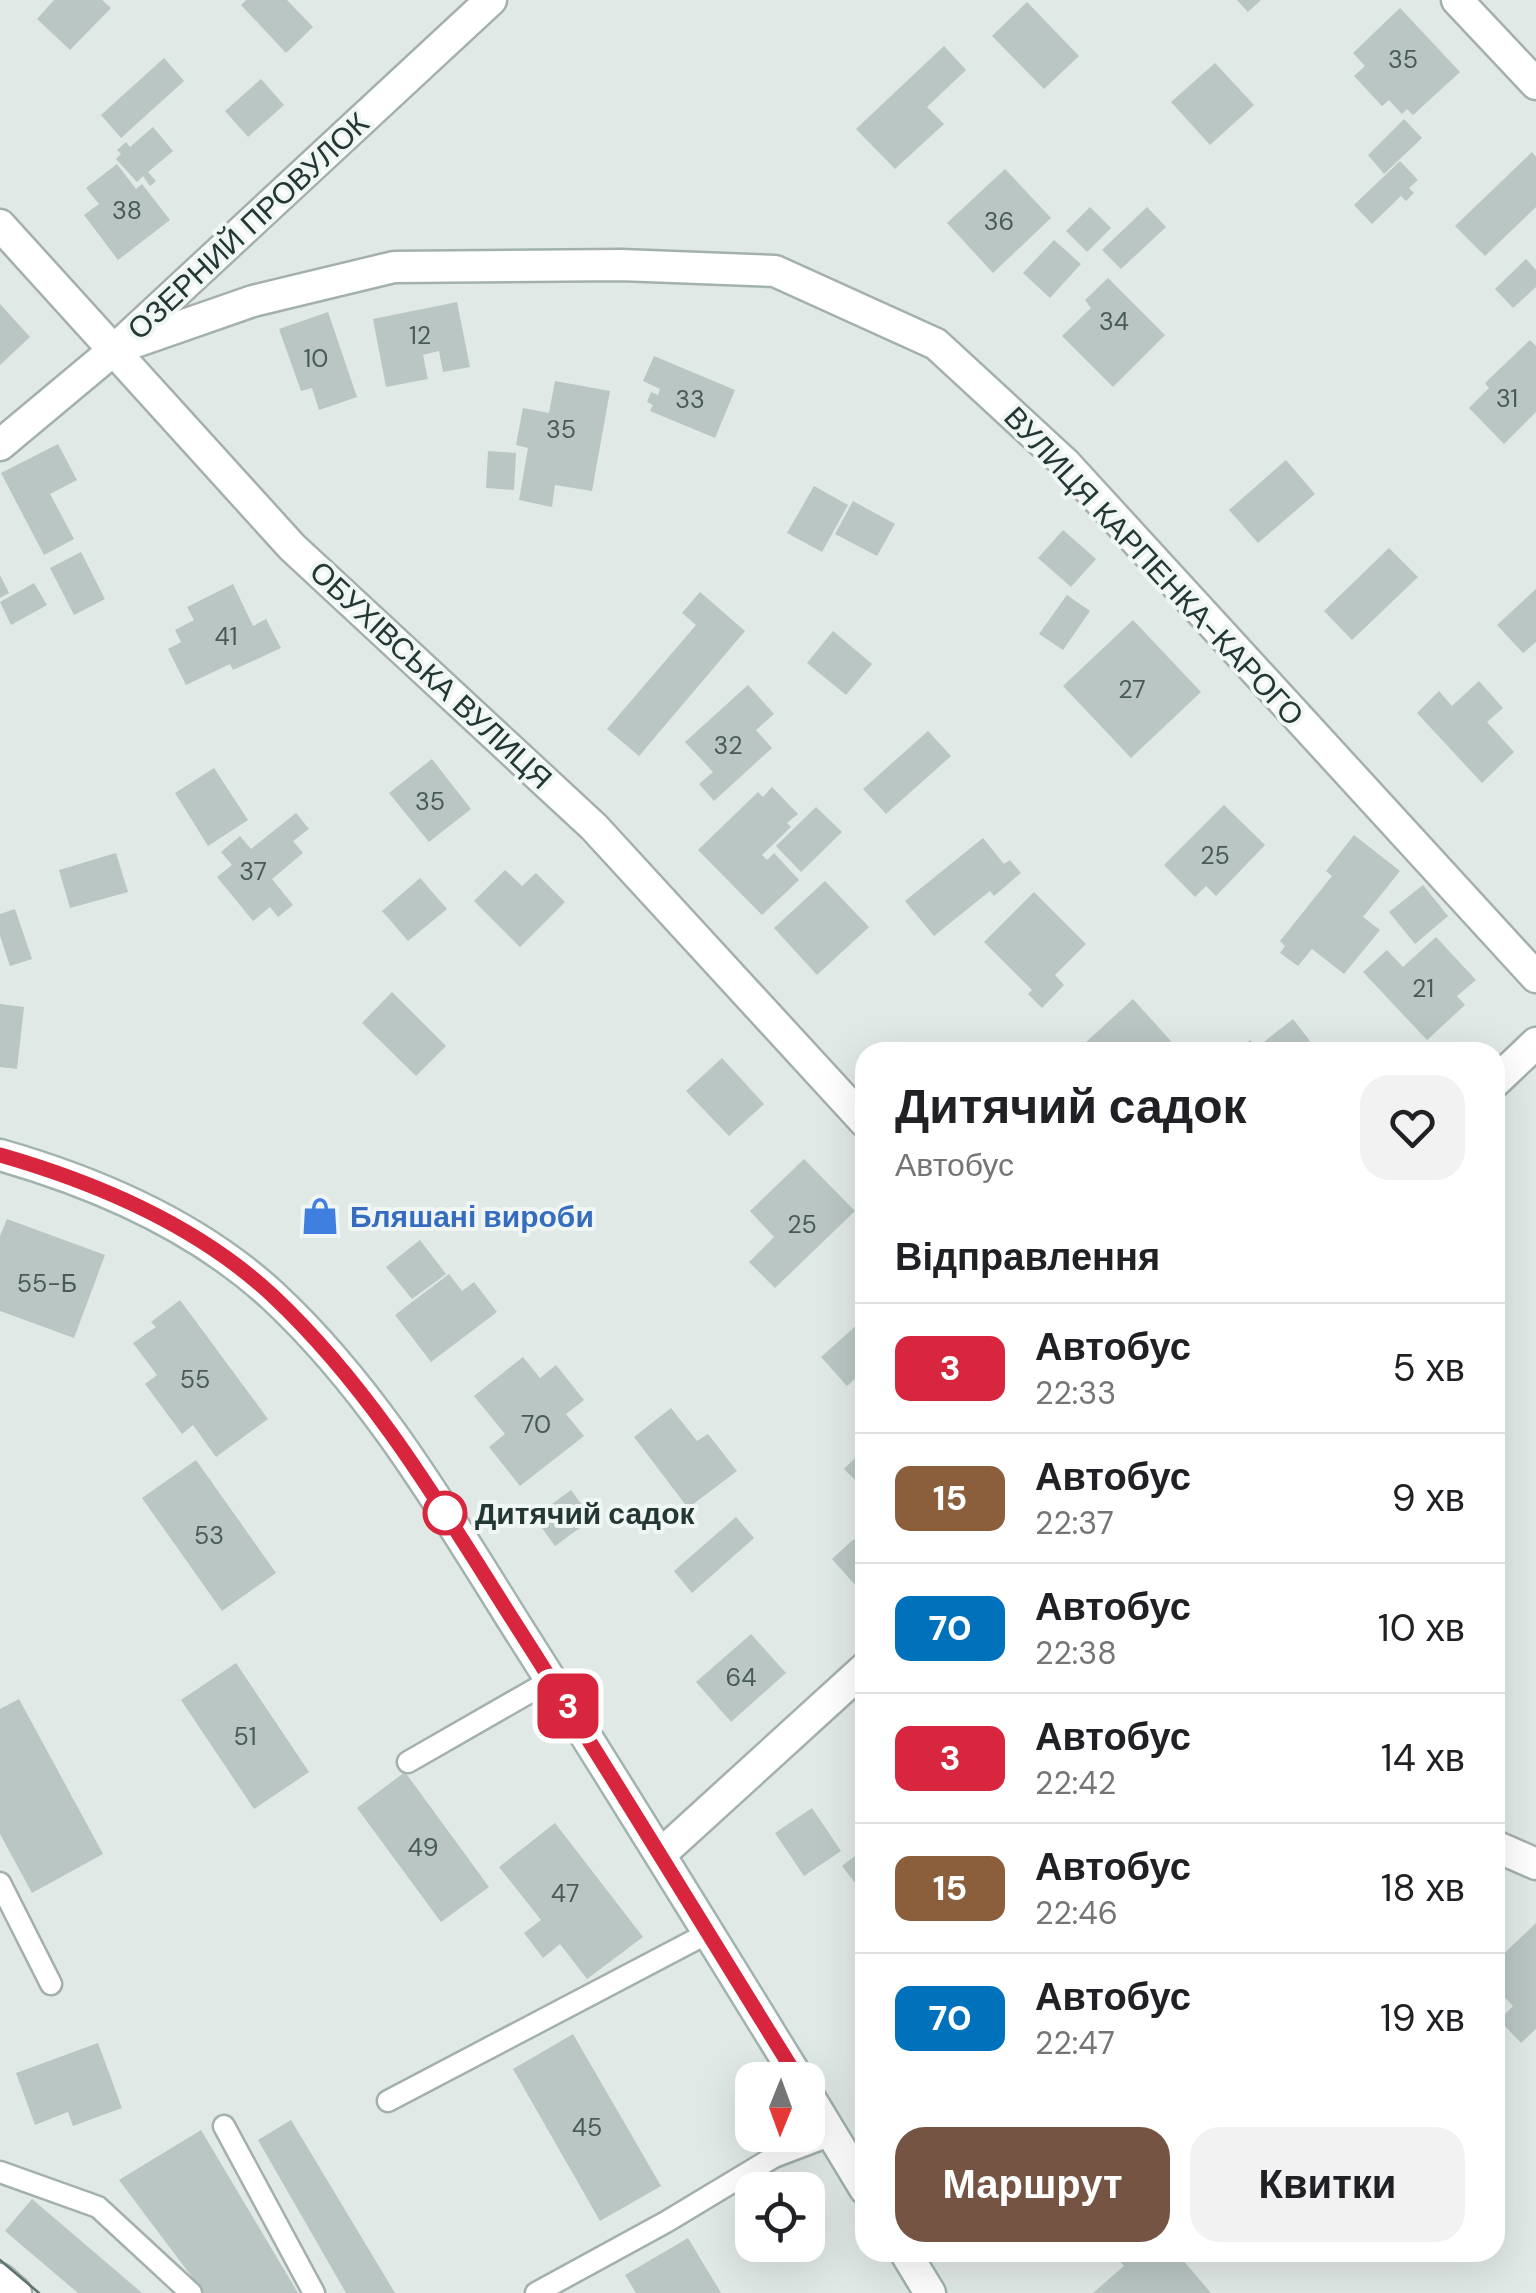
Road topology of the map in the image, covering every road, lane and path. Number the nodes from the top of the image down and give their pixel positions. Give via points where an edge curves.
1 (491, 0) edge
2 (1457, 0) edge
3 (1536, 84) edge
4 (0, 225) edge
5 (115, 349) junction
6 (0, 445) edge
7 (1536, 977) edge
8 (1536, 1044) edge
9 (1505, 1073) edge
10 (855, 1111) edge
11 (1, 1157) edge
12 (855, 1677) edge
13 (551, 1680) junction
14 (408, 1762) dead end
15 (1505, 1850) edge
16 (661, 1854) junction
17 (1536, 1864) edge
18 (0, 1883) edge
19 (708, 1933) junction
20 (51, 1984) dead end
21 (787, 2062) edge
22 (388, 2100) dead end
23 (825, 2123) edge
24 (224, 2126) dead end
25 (832, 2135) junction
26 (0, 2172) edge
27 (855, 2173) edge
28 (911, 2262) edge
29 (0, 2279) edge
30 (16, 2293) edge
31 (190, 2293) edge
32 (314, 2293) edge
33 (536, 2293) edge
34 (930, 2293) edge

1 - 5 street, ОЗЕРНИЙ ПРОВУЛОК
2 - 3 street
4 - 5 street, ОБУХІВСЬКА ВУЛИЦЯ
5 - 6 street, ОЗЕРНИЙ ПРОВУЛОК
5 - 7 street, ВУЛИЦЯ КАРПЕНКА-КАРОГО via 253,301 394,268 775,271 936,344 1065,464
5 - 10 street, ОБУХІВСЬКА ВУЛИЦЯ via 292,547 594,827
8 - 9 street
11 - 13 street via 77,1178 142,1207 271,1294 335,1360 424,1480
12 - 16 street
13 - 14 lane
13 - 16 street
15 - 17 street
16 - 19 street
18 - 20 lane
19 - 21 street
19 - 22 lane
23 - 25 street
24 - 32 lane
25 - 27 street
25 - 33 lane via 774,2157
26 - 31 lane via 98,2208
28 - 34 street
29 - 30 street

